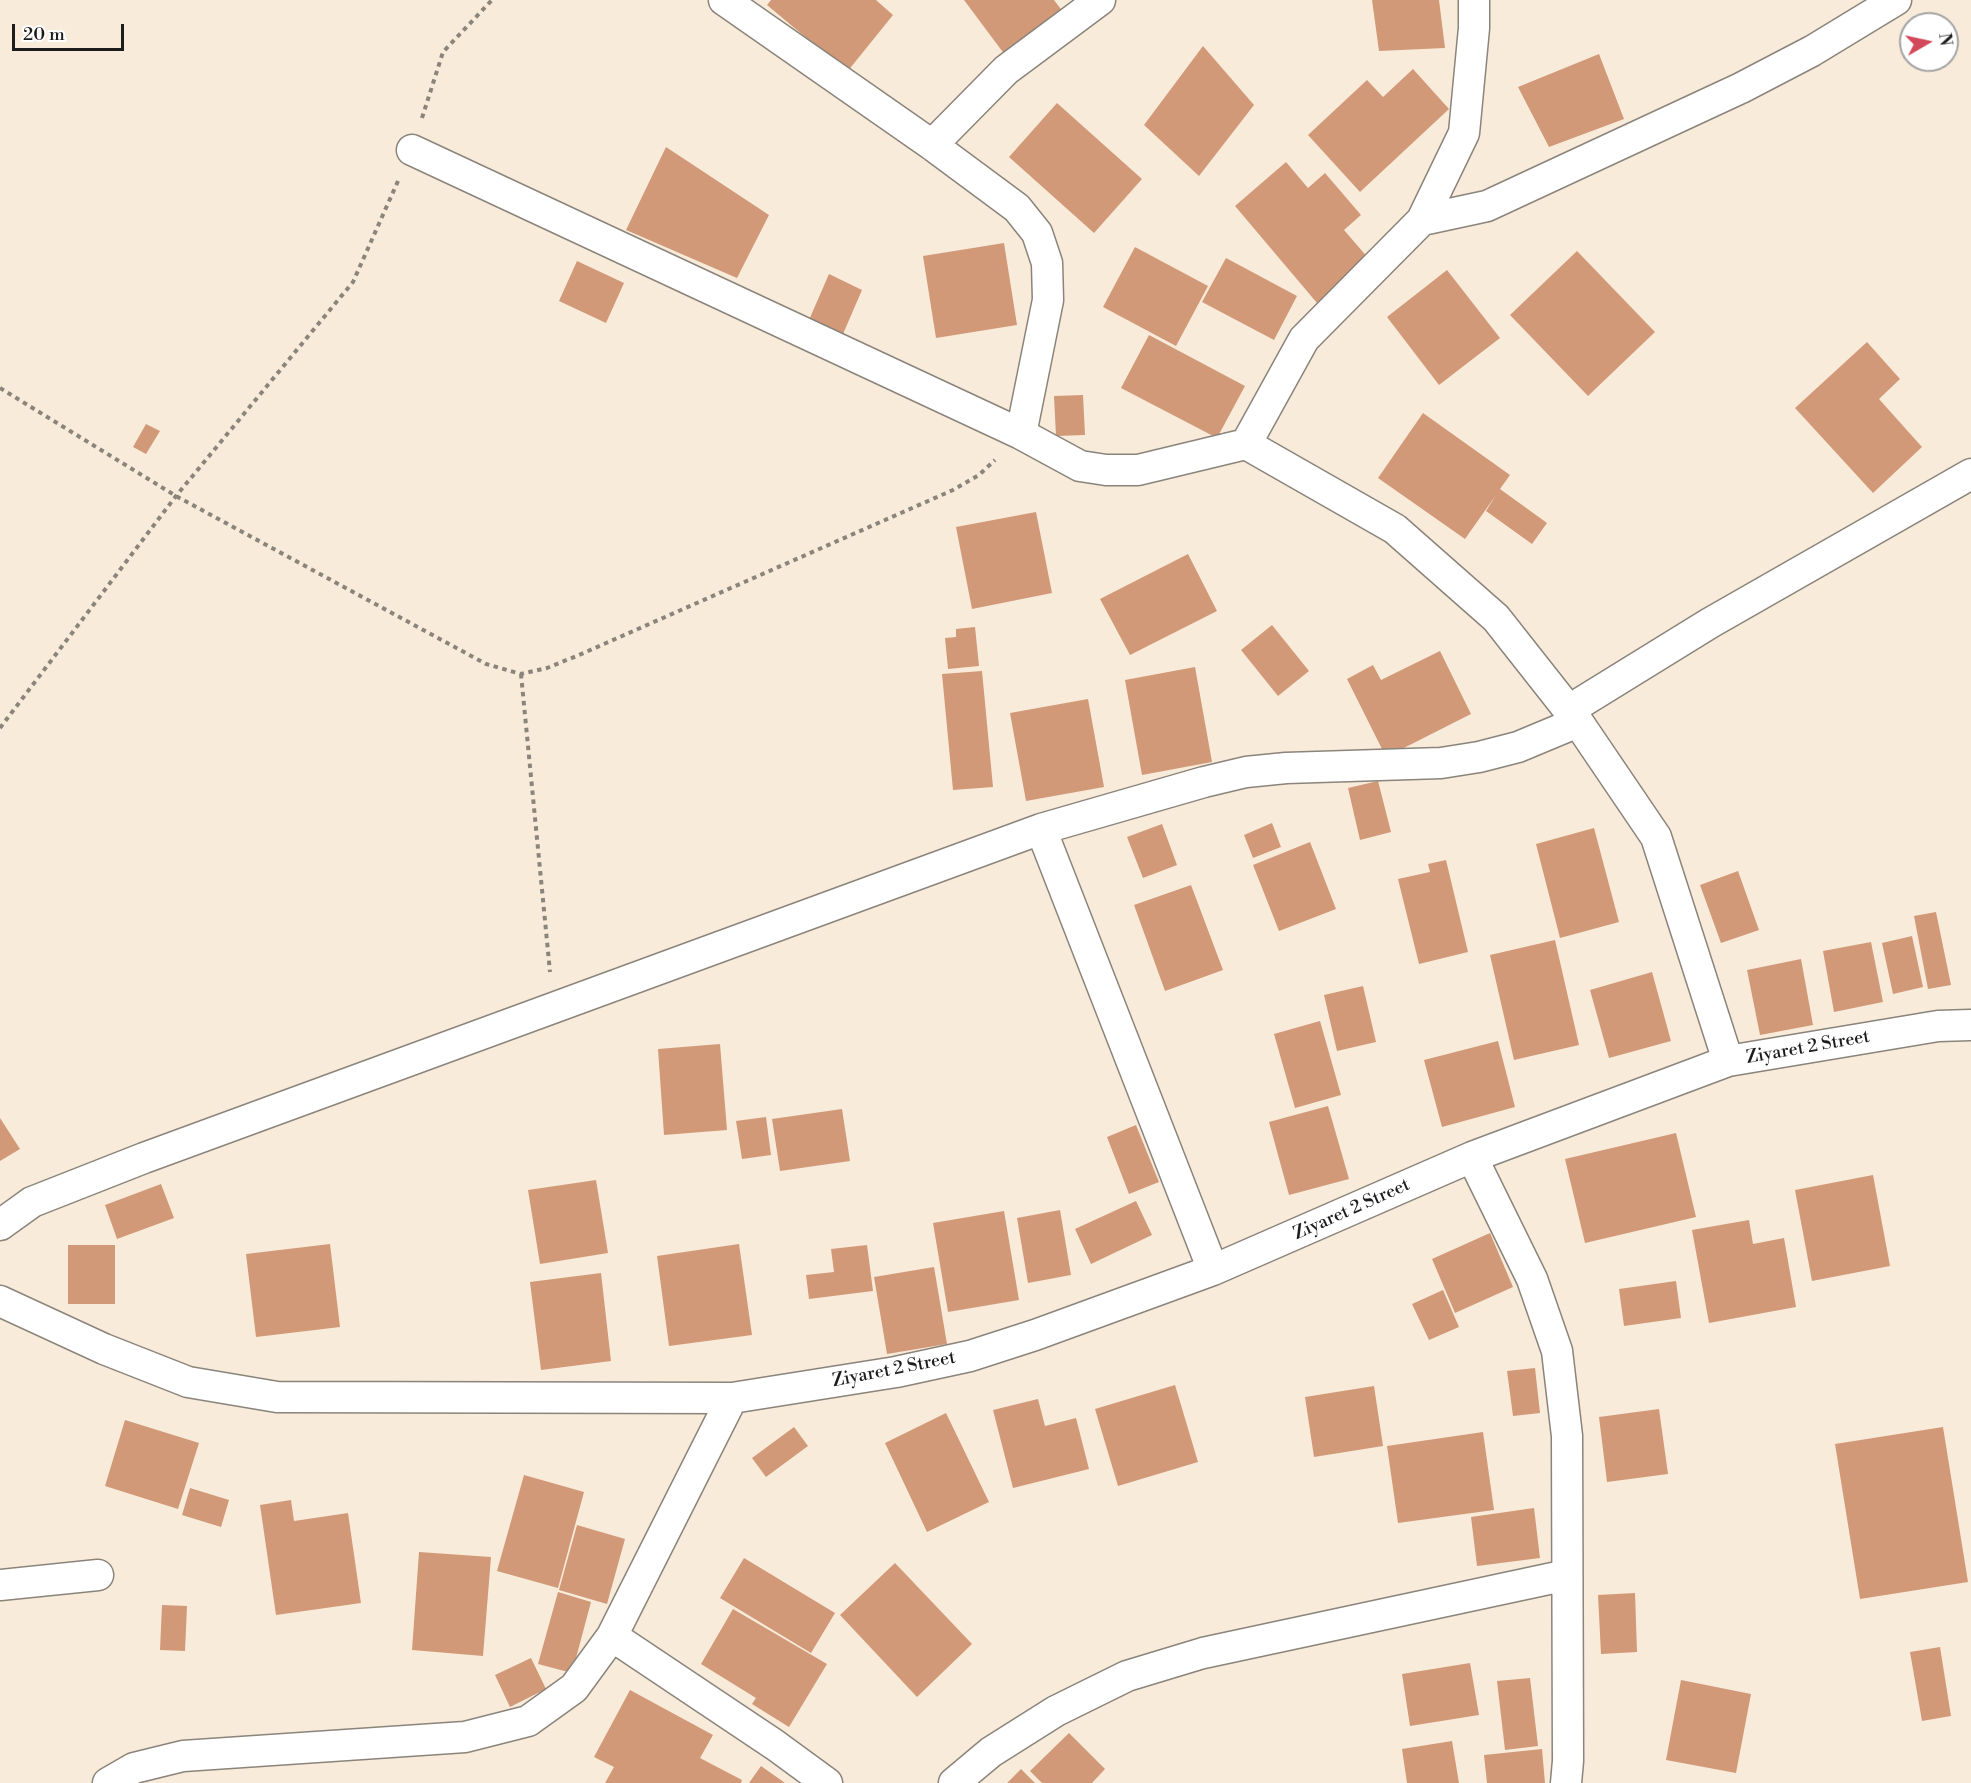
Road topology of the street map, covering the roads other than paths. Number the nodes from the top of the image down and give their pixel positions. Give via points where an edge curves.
1 (724, 0) edge
2 (1100, 0) edge
3 (1474, 0) edge
4 (1896, 0) edge
5 (932, 145) junction
6 (412, 150) road end
7 (1422, 220) junction
8 (1021, 434) junction
9 (1246, 444) junction
10 (1971, 474) edge
11 (1574, 716) junction
12 (1041, 829) junction
13 (1971, 1025) edge
14 (1728, 1061) junction
15 (1472, 1157) junction
16 (0, 1225) edge
17 (1213, 1270) junction
18 (0, 1301) edge
19 (732, 1398) junction
20 (98, 1575) dead end
21 (1567, 1575) junction
22 (0, 1584) edge
23 (612, 1636) junction
24 (108, 1783) edge
25 (827, 1783) edge
26 (954, 1783) edge
27 (1566, 1783) edge

1 - 5 street
2 - 5 street via 1006,70
3 - 7 street via 1464,133
4 - 7 street via 1741,88 1487,206
5 - 8 street via 1017,208 1041,243 1047,263 1048,300
6 - 8 street
7 - 9 street via 1304,339
8 - 9 street via 1080,466 1106,470 1138,470
9 - 11 street via 1395,529 1496,618
10 - 11 street via 1710,623
11 - 12 street via 1518,747 1479,757 1441,763 1246,772
11 - 14 street via 1656,837
12 - 16 street via 52,1194 32,1202
12 - 17 street
13 - 14 street, Ziyaret 2 Street via 1938,1026
14 - 15 street, Ziyaret 2 Street
15 - 17 street, Ziyaret 2 Street
15 - 21 street via 1532,1279 1557,1351 1567,1436
17 - 19 street, Ziyaret 2 Street via 970,1356
18 - 19 street, Ziyaret 2 Street via 188,1382 276,1397
19 - 23 street
20 - 22 street
21 - 26 street via 1203,1653 1127,1676 1056,1711 991,1752
21 - 27 street
23 - 24 street via 574,1688 528,1721 465,1737 183,1756 134,1768
23 - 25 street

